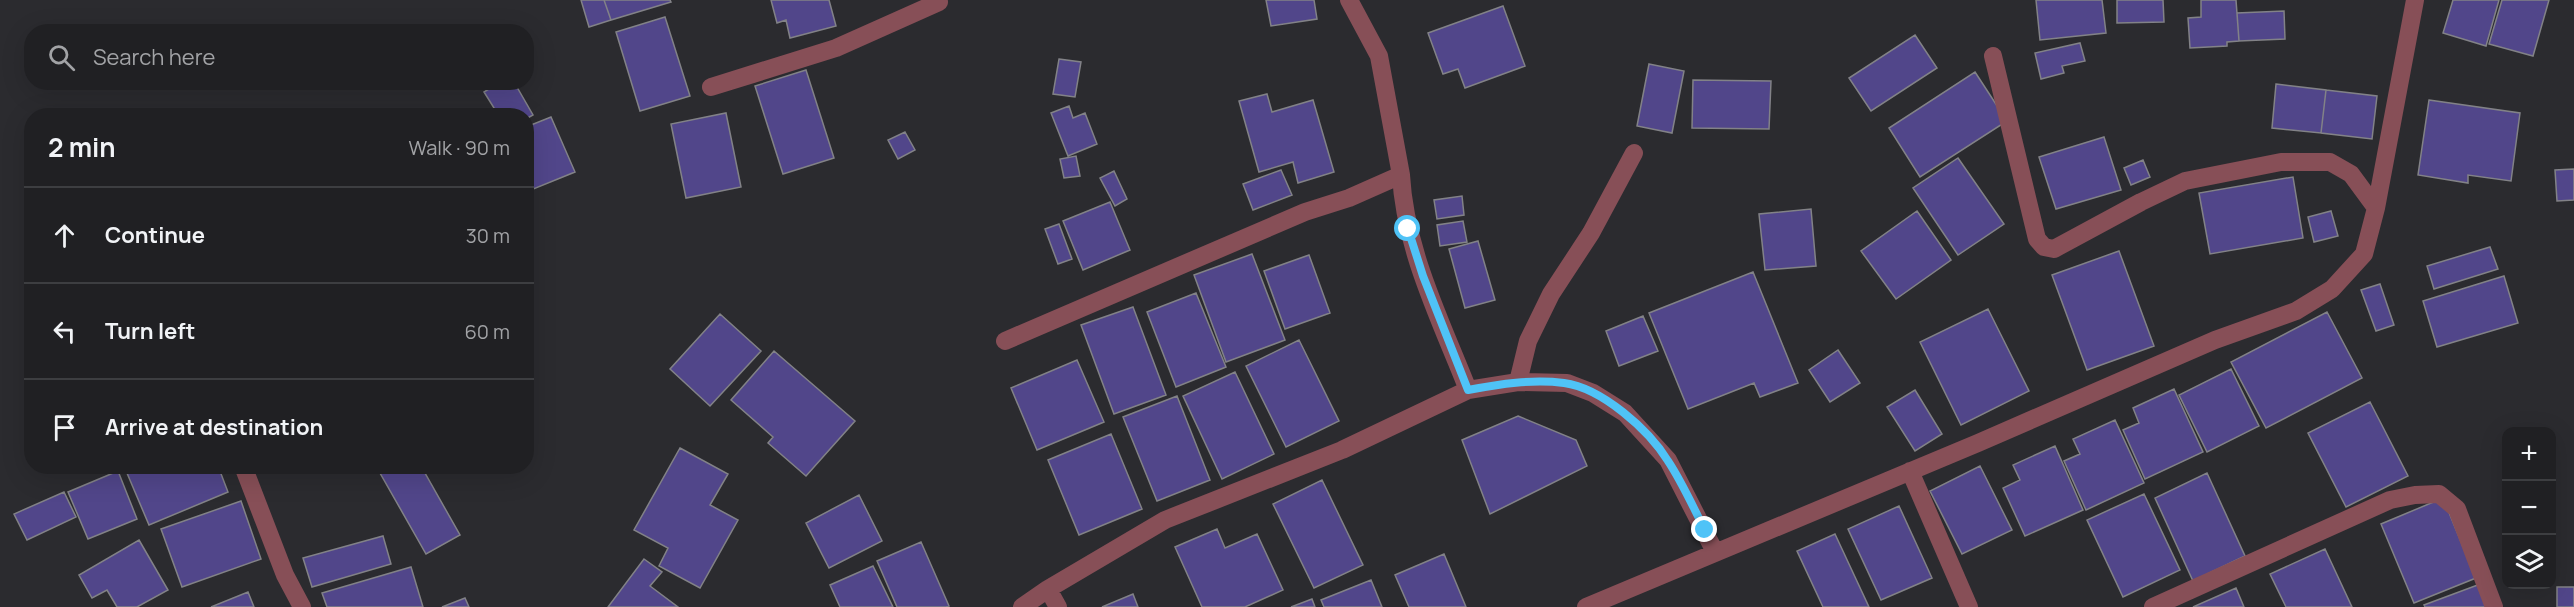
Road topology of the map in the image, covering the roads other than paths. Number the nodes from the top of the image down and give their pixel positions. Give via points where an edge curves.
1 (1348, 0) edge
2 (2415, 0) edge
3 (940, 1) edge
4 (1993, 56) dead end
5 (711, 87) dead end
6 (1634, 153) dead end
7 (1401, 176) junction
8 (2376, 208) junction
9 (1005, 341) dead end
10 (1518, 382) junction
11 (1468, 390) junction
12 (1910, 471) junction
13 (246, 474) edge
14 (1715, 552) junction
15 (1048, 589) junction
16 (302, 607) edge
17 (1022, 607) edge
18 (1058, 607) edge
19 (1586, 607) edge
20 (1969, 607) edge
21 (2153, 607) edge
22 (2494, 607) edge

1 - 7 street via 1379,56
2 - 8 street
3 - 5 street via 836,48
4 - 8 street via 2037,239 2044,246 2054,249 2185,181 2281,162 2330,162 2351,174
6 - 10 street via 1591,233 1551,294 1528,341
7 - 9 street via 1294,216
7 - 11 street via 1408,229
8 - 12 street via 2364,254 2331,290 2296,311 2215,340
10 - 11 street
10 - 14 street via 1567,383 1593,393 1625,413 1668,460
11 - 15 street via 1342,450 1165,520
12 - 14 street
12 - 20 street
13 - 16 street via 285,575
14 - 19 street
15 - 17 street
15 - 18 street
21 - 22 street via 2390,500 2439,494 2457,508

